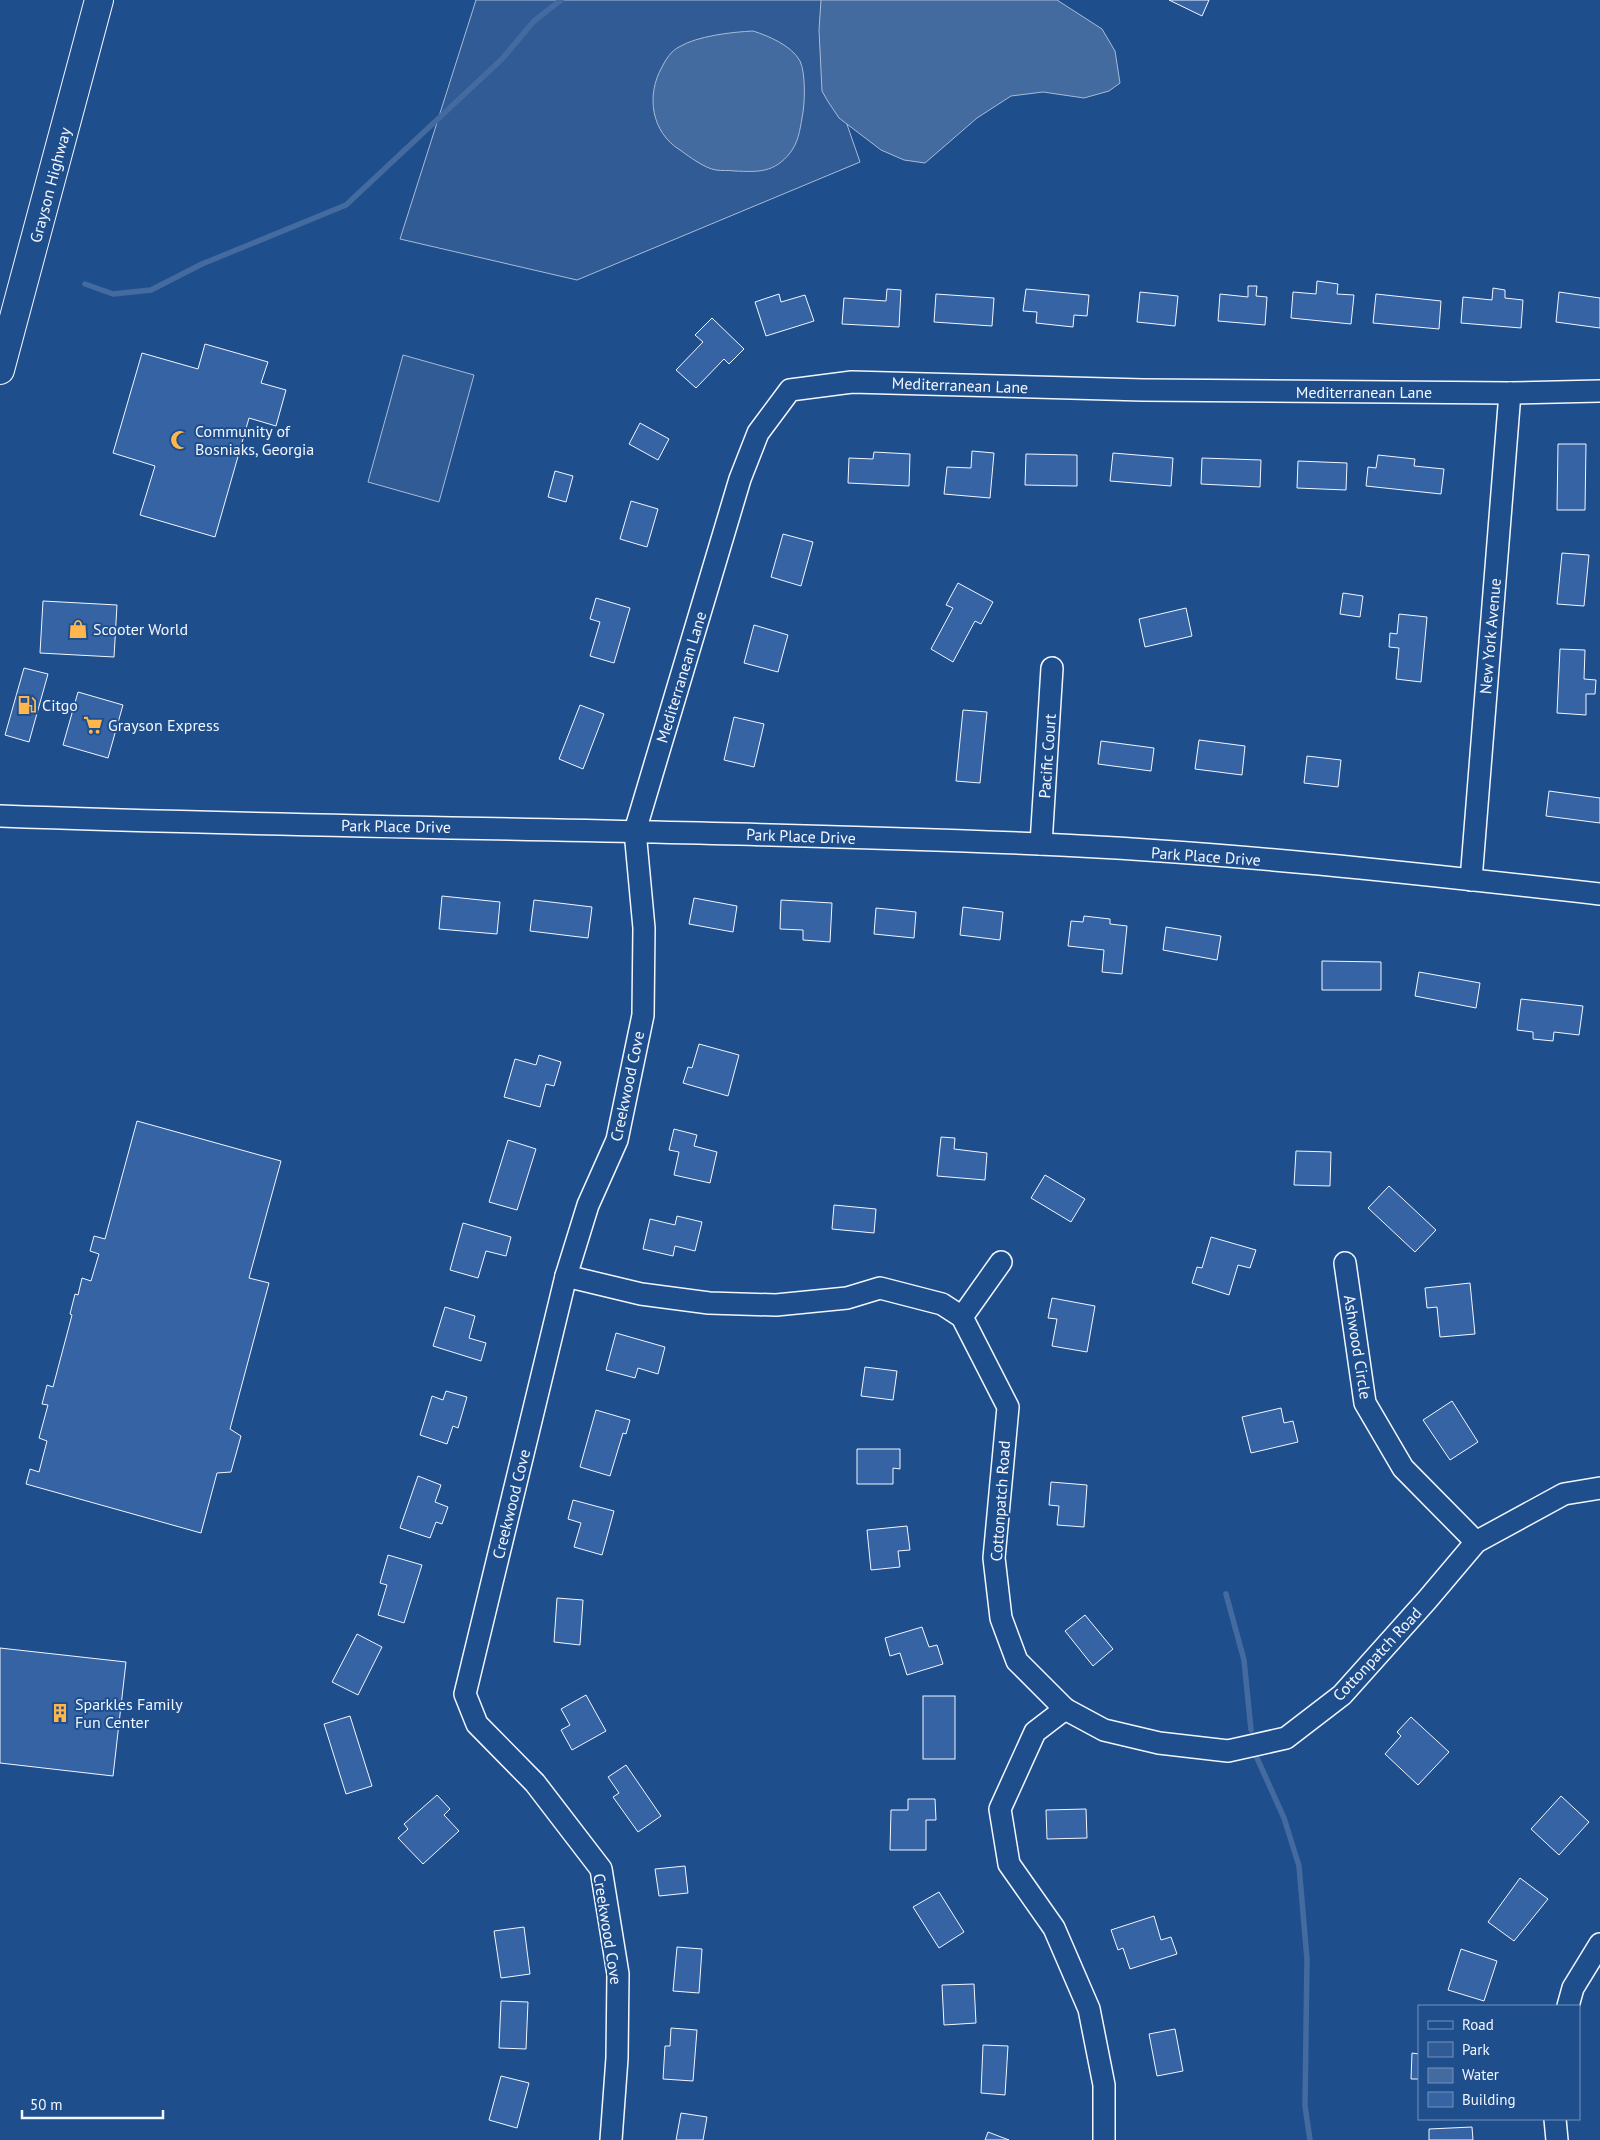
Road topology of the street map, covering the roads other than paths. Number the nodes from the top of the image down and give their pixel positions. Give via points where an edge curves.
1 (99, 0) edge
2 (0, 370) edge
3 (1600, 392) edge
4 (1510, 393) junction
5 (1052, 668) dead end
6 (0, 816) edge
7 (635, 831) junction
8 (1041, 844) junction
9 (1471, 880) junction
10 (1600, 894) edge
11 (1001, 1262) dead end
12 (1345, 1263) dead end
13 (566, 1276) junction
14 (962, 1317) junction
15 (1600, 1488) edge
16 (1476, 1542) junction
17 (1065, 1709) junction
18 (1600, 1944) edge
19 (1568, 2005) edge
20 (1555, 2120) edge
21 (611, 2140) edge
22 (1104, 2140) edge
23 (1557, 2140) edge

1 - 2 main road, Grayson Highway
3 - 4 street, Mediterranean Lane
4 - 7 street, Mediterranean Lane via 1143,390 852,382 790,390 758,433 740,479
4 - 9 street, New York Avenue
5 - 8 street, Pacific Court
6 - 7 street, Park Place Drive
7 - 8 street, Park Place Drive
7 - 13 street, Creekwood Cove via 644,928 643,1016 618,1140 588,1205
8 - 9 street, Park Place Drive via 1273,860
9 - 10 street, Park Place Drive
11 - 14 street
12 - 16 street, Ashwood Circle via 1365,1403 1403,1468
13 - 14 street via 641,1294 719,1303 785,1304 847,1298 880,1288 942,1304
13 - 21 street, Creekwood Cove via 464,1694 477,1724 535,1783 601,1870 618,1974 617,2058
14 - 17 street, Cottonpatch Road via 1008,1408 994,1558 1001,1618 1018,1661
15 - 16 street, Cottonpatch Road via 1564,1494
16 - 17 street, Cottonpatch Road via 1342,1695 1286,1738 1228,1752 1104,1730
17 - 22 street via 1035,1732 1000,1809 1009,1864 1054,1928 1089,2009 1104,2085
18 - 19 street via 1573,1988
20 - 23 street

